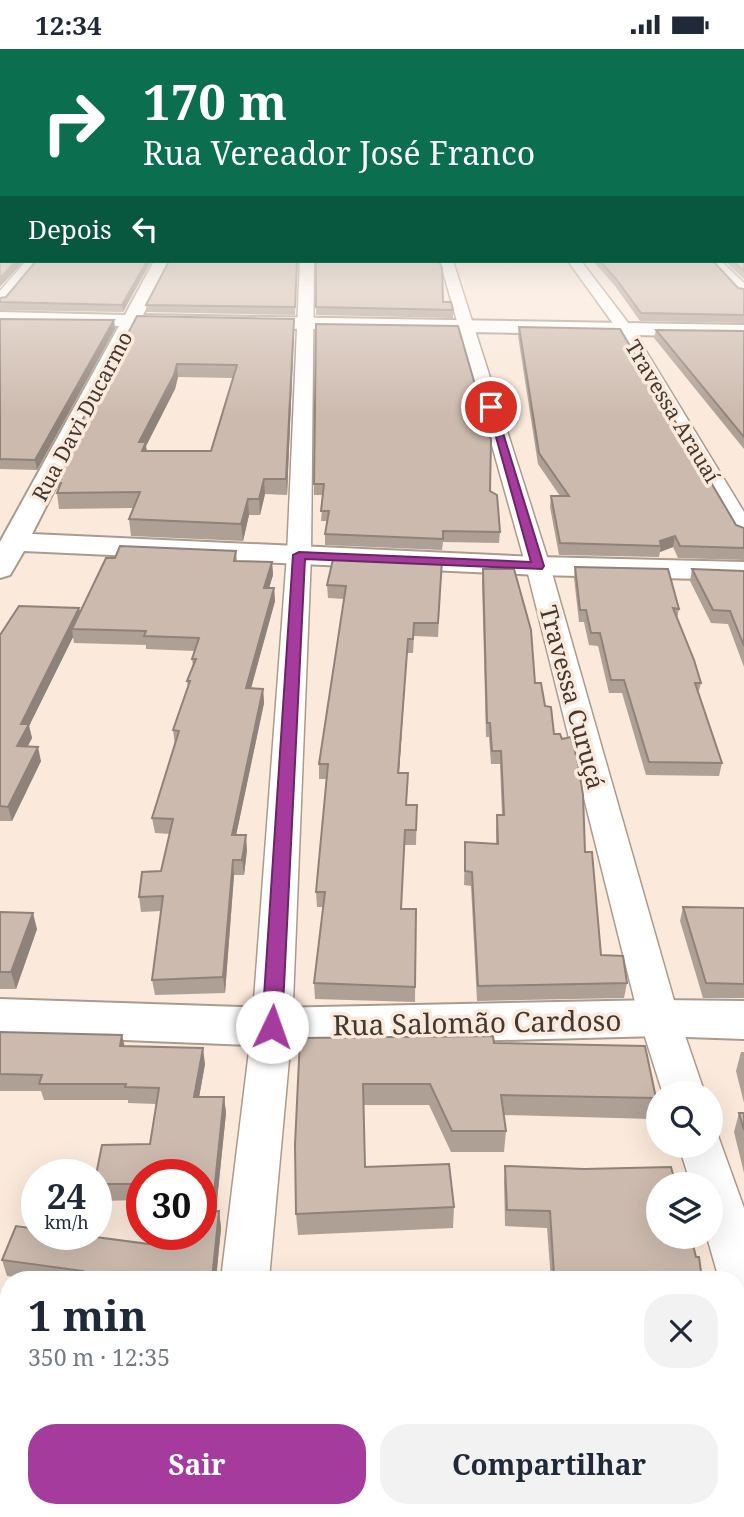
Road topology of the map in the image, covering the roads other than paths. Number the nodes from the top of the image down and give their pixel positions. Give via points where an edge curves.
1 (19, 278) edge
2 (154, 278) edge
3 (306, 278) edge
4 (451, 278) edge
5 (586, 278) edge
6 (731, 278) edge
7 (744, 291) edge
8 (0, 300) edge
9 (0, 318) edge
10 (133, 319) junction
11 (305, 322) junction
12 (467, 327) junction
13 (624, 328) junction
14 (744, 331) edge
15 (744, 530) edge
16 (8, 541) edge
17 (299, 555) junction
18 (538, 566) junction
19 (0, 569) edge
20 (744, 571) edge
21 (0, 1017) edge
22 (659, 1018) junction
23 (744, 1020) edge
24 (272, 1027) junction
25 (680, 1081) edge
26 (705, 1158) edge
27 (246, 1271) edge
28 (741, 1271) edge

1 - 8 street
2 - 10 street, Rua Davi Ducarmo
3 - 11 street
4 - 12 street, Travessa Curuçá
5 - 13 street, Travessa Arauaí
6 - 7 street
9 - 10 street
10 - 11 street
10 - 16 street, Rua Davi Ducarmo
11 - 12 street
11 - 17 street
12 - 13 street
12 - 18 street, Travessa Curuçá
13 - 14 street
13 - 15 street, Travessa Arauaí
16 - 17 street
16 - 19 street, Rua Davi Ducarmo
17 - 18 street
17 - 24 street
18 - 20 street
18 - 22 street, Travessa Curuçá
21 - 24 street, Rua Salomão Cardoso
22 - 23 street, Rua Salomão Cardoso
22 - 24 street, Rua Salomão Cardoso
22 - 25 street, Travessa Curuçá
24 - 27 street
26 - 28 street

